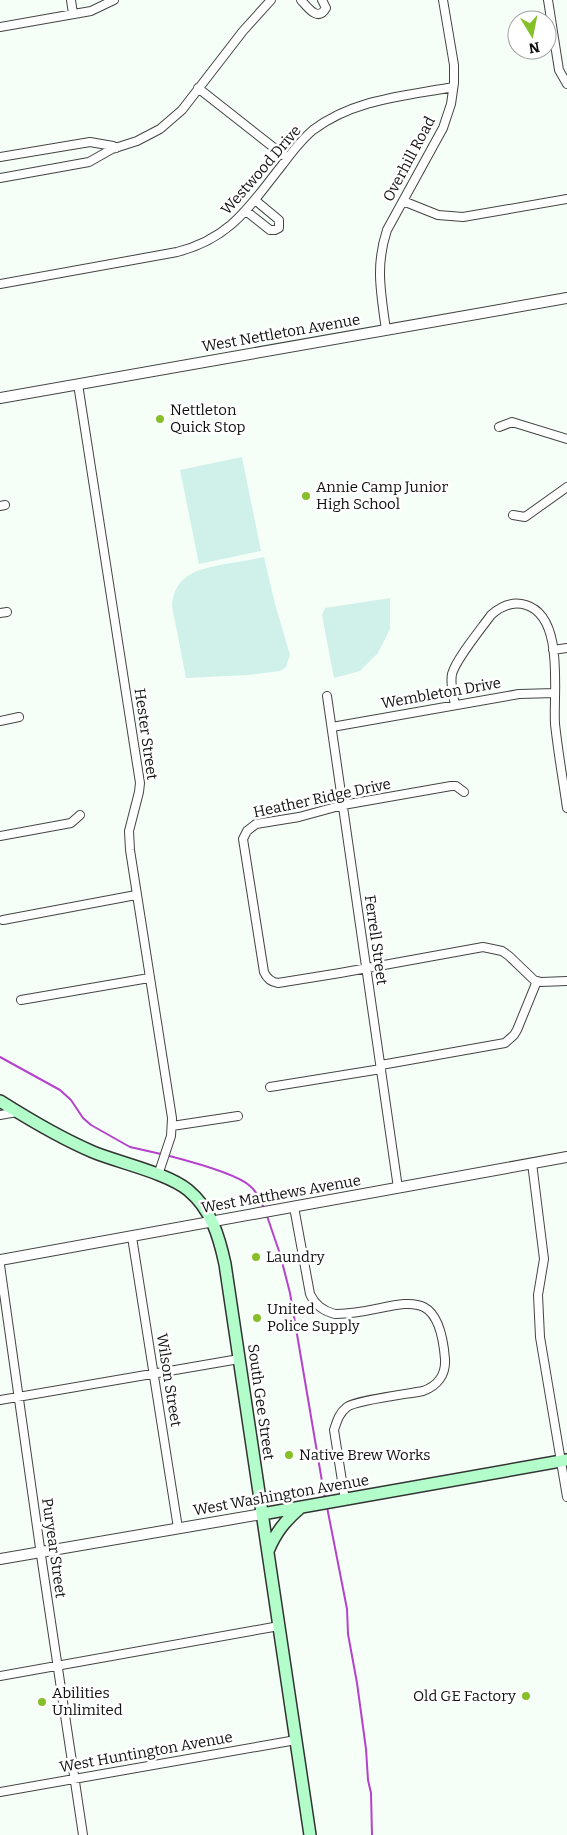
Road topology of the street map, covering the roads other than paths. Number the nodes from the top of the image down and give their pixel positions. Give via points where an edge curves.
1 (71, 0) edge
2 (114, 0) edge
3 (271, 0) edge
4 (301, 0) edge
5 (322, 0) edge
6 (444, 0) edge
7 (548, 0) edge
8 (73, 14) junction
9 (0, 27) edge
10 (567, 84) edge
11 (453, 87) junction
12 (198, 88) junction
13 (116, 148) junction
14 (0, 157) edge
15 (288, 158) junction
16 (0, 178) edge
17 (567, 199) edge
18 (255, 200) junction
19 (403, 201) junction
20 (246, 210) junction
21 (0, 284) edge
22 (567, 298) edge
23 (386, 330) junction
24 (78, 384) junction
25 (0, 398) edge
26 (499, 427) dead end
27 (567, 440) edge
28 (567, 487) edge
29 (513, 516) dead end
30 (567, 648) edge
31 (553, 650) junction
32 (555, 693) junction
33 (327, 696) dead end
34 (455, 705) junction
35 (19, 717) dead end
36 (0, 721) edge
37 (332, 726) junction
38 (464, 792) dead end
39 (343, 805) junction
40 (567, 808) edge
41 (80, 815) dead end
42 (0, 835) edge
43 (136, 895) junction
44 (3, 920) dead end
45 (366, 968) junction
46 (149, 978) junction
47 (537, 981) junction
48 (567, 981) edge
49 (21, 1000) dead end
50 (381, 1067) junction
51 (270, 1087) dead end
52 (0, 1101) edge
53 (17, 1112) junction
54 (0, 1115) edge
55 (238, 1116) dead end
56 (172, 1126) junction
57 (567, 1157) edge
58 (532, 1164) junction
59 (159, 1170) junction
60 (398, 1188) junction
61 (294, 1207) junction
62 (213, 1222) junction
63 (132, 1237) junction
64 (0, 1260) edge
65 (0, 1265) edge
66 (239, 1359) junction
67 (154, 1373) junction
68 (18, 1397) junction
69 (0, 1400) edge
70 (564, 1461) edge
71 (567, 1497) edge
72 (342, 1500) junction
73 (300, 1508) junction
74 (262, 1514) junction
75 (178, 1528) junction
76 (41, 1552) junction
77 (268, 1552) junction
78 (0, 1559) edge
79 (279, 1626) junction
80 (58, 1666) junction
81 (0, 1676) edge
82 (296, 1740) junction
83 (74, 1779) junction
84 (0, 1792) edge
85 (83, 1835) edge
86 (310, 1835) edge

1 - 8 street
2 - 8 street via 96,9
3 - 12 street
4 - 5 street via 318,15 326,8
6 - 11 street, Overhill Road via 454,65
7 - 10 street via 559,70
8 - 9 street
11 - 15 street, Westwood Drive via 357,106 313,130
11 - 19 street, Overhill Road via 443,128
12 - 13 street via 182,110 160,129
12 - 15 street
13 - 14 street via 90,142
13 - 16 street via 89,162
15 - 18 street, Westwood Drive
17 - 19 street via 463,217 438,215
18 - 20 street, Westwood Drive
18 - 20 street via 279,220 279,228 270,230
19 - 23 street, Overhill Road via 387,230 379,267
20 - 21 street, Westwood Drive via 222,232 187,250
22 - 23 street, West Nettleton Avenue
23 - 24 street, West Nettleton Avenue
24 - 25 street, West Nettleton Avenue
24 - 43 street, Hester Street via 140,783 129,831
26 - 27 street via 512,422
28 - 29 street via 526,517
30 - 31 street
31 - 32 street
31 - 34 street via 548,626 532,607 516,603 498,608 453,672 451,685
32 - 34 street, Wembleton Drive via 519,694
32 - 40 street via 557,740
33 - 37 street, Ferrell Street
34 - 37 street, Wembleton Drive
35 - 36 street
37 - 39 street, Ferrell Street
38 - 39 street, Heather Ridge Drive via 451,786
39 - 45 street, Ferrell Street
39 - 45 street, Heather Ridge Drive via 256,824 244,837 264,972 269,980 278,982
41 - 42 street via 71,823
43 - 44 street
43 - 46 street, Hester Street
45 - 47 street via 483,947 509,956
45 - 50 street, Ferrell Street
46 - 49 street
46 - 56 street, Hester Street
47 - 48 street
47 - 50 street via 517,1030 505,1043
50 - 51 street
50 - 60 street, Ferrell Street
52 - 53 main road, South Gee Street
53 - 54 street
53 - 59 main road, South Gee Street via 94,1152
55 - 56 street
56 - 59 street, Hester Street
57 - 58 street, West Matthews Avenue
58 - 60 street, West Matthews Avenue
58 - 70 street via 544,1247 538,1305 540,1338
59 - 62 main road, South Gee Street via 188,1190
60 - 61 street, West Matthews Avenue
61 - 62 street, West Matthews Avenue
61 - 72 street via 310,1294 316,1304 335,1314 411,1304 424,1306 438,1323 445,1360 443,1374 431,1388 353,1404 342,1412 334,1430
62 - 63 street, West Matthews Avenue
62 - 66 main road, South Gee Street via 225,1264
63 - 64 street, West Matthews Avenue
63 - 67 street, Wilson Street
65 - 68 street, Puryear Street
66 - 67 street
66 - 74 main road, South Gee Street
67 - 68 street
67 - 75 street, Wilson Street
68 - 69 street
68 - 76 street, Puryear Street
70 - 71 street
70 - 72 main road, West Washington Avenue
72 - 73 main road, West Washington Avenue
73 - 74 main road, West Washington Avenue
73 - 77 main road via 274,1535
74 - 75 street, West Washington Avenue
74 - 77 main road, South Gee Street
75 - 76 street, West Washington Avenue
76 - 78 street, West Washington Avenue
76 - 80 street, Puryear Street
77 - 79 main road, South Gee Street
79 - 80 street
79 - 82 main road, South Gee Street
80 - 81 street
80 - 83 street, Puryear Street
82 - 83 street, West Huntington Avenue
82 - 86 main road, South Gee Street
83 - 84 street, West Huntington Avenue
83 - 85 street, Puryear Street

